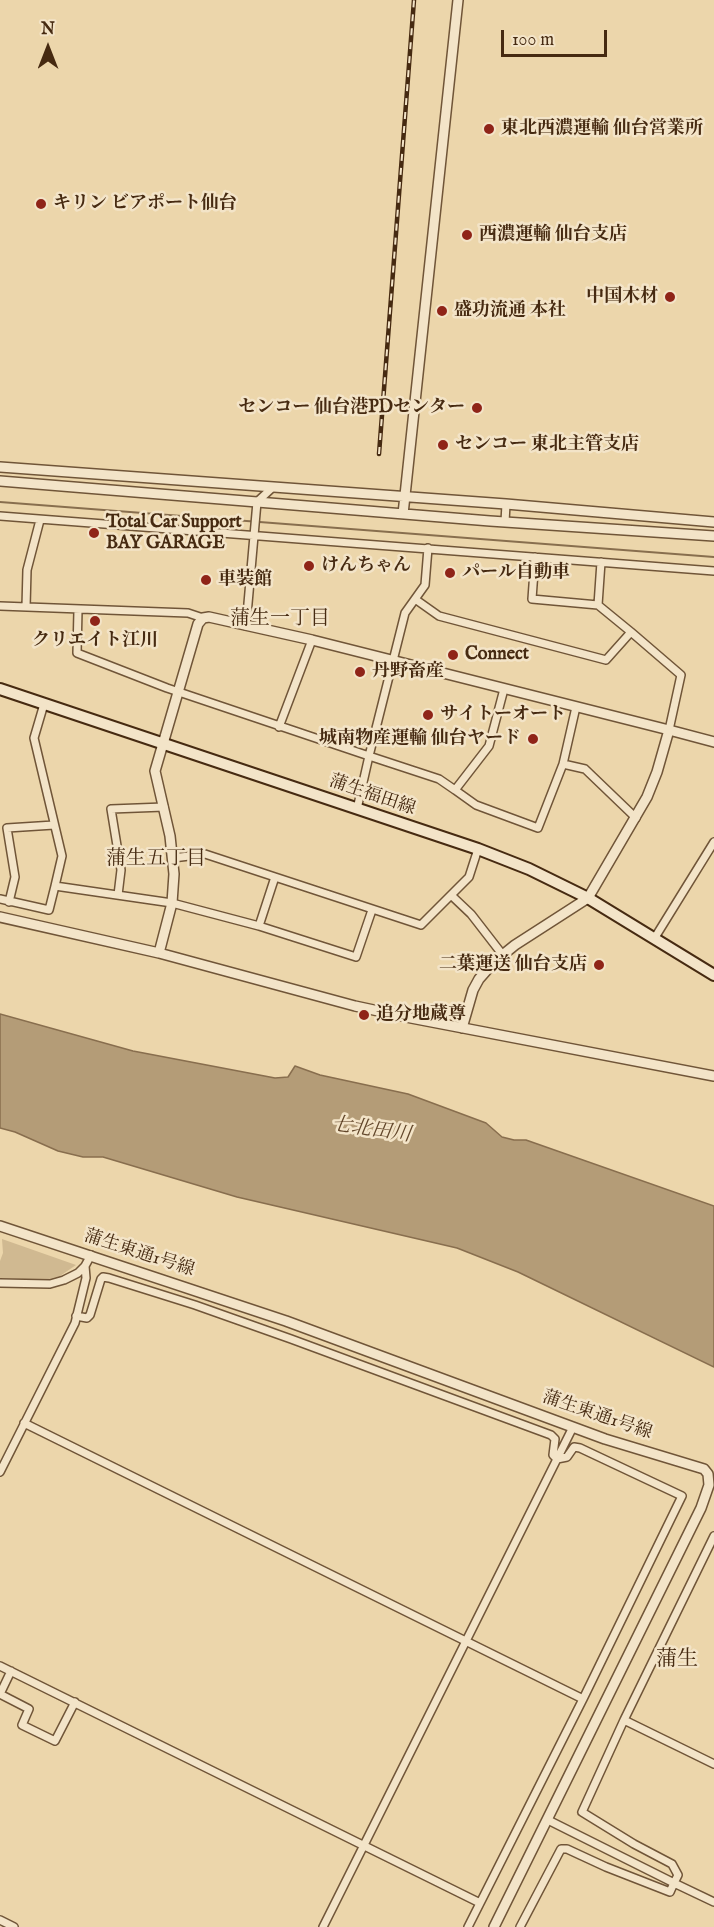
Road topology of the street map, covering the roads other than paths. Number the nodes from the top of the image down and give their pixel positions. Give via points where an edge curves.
1 (458, 0) edge
2 (0, 467) edge
3 (0, 481) edge
4 (273, 487) junction
5 (405, 497) junction
6 (257, 502) junction
7 (506, 504) junction
8 (403, 514) junction
9 (0, 516) edge
10 (40, 520) junction
11 (505, 522) junction
12 (714, 522) edge
13 (254, 532) junction
14 (714, 536) edge
15 (428, 548) junction
16 (535, 557) junction
17 (601, 562) junction
18 (714, 571) edge
19 (414, 599) junction
20 (598, 605) junction
21 (0, 606) edge
22 (26, 607) junction
23 (78, 610) junction
24 (203, 618) junction
25 (246, 626) junction
26 (631, 632) junction
27 (312, 640) junction
28 (393, 661) junction
29 (0, 689) edge
30 (504, 689) junction
31 (178, 691) junction
32 (44, 704) junction
33 (576, 707) junction
34 (279, 727) junction
35 (669, 730) junction
36 (714, 742) edge
37 (163, 743) junction
38 (369, 756) junction
39 (563, 764) junction
40 (455, 790) junction
41 (164, 807) junction
42 (357, 808) junction
43 (636, 818) junction
44 (54, 825) junction
45 (713, 844) edge
46 (478, 849) junction
47 (173, 858) junction
48 (275, 877) junction
49 (55, 886) junction
50 (118, 895) junction
51 (451, 895) junction
52 (588, 898) junction
53 (0, 899) edge
54 (9, 902) junction
55 (172, 903) junction
56 (372, 910) junction
57 (0, 918) edge
58 (259, 926) junction
59 (654, 939) junction
60 (159, 953) junction
61 (502, 954) junction
62 (714, 975) edge
63 (462, 1029) junction
64 (714, 1076) edge
65 (0, 1226) edge
66 (91, 1255) junction
67 (85, 1266) junction
68 (0, 1283) edge
69 (76, 1316) junction
70 (24, 1423) junction
71 (573, 1426) junction
72 (557, 1458) junction
73 (709, 1470) edge
74 (0, 1472) edge
75 (714, 1536) edge
76 (466, 1641) junction
77 (0, 1666) edge
78 (11, 1671) junction
79 (584, 1699) junction
80 (75, 1702) junction
81 (624, 1720) junction
82 (714, 1764) edge
83 (548, 1820) junction
84 (364, 1846) junction
85 (674, 1883) junction
86 (714, 1902) edge
87 (480, 1904) junction
88 (0, 1920) edge
89 (522, 1926) edge
90 (14, 1927) edge
91 (323, 1927) edge
92 (468, 1927) edge
93 (494, 1927) edge

1 - 5 street
2 - 4 street
3 - 6 street
4 - 5 street
4 - 6 street
5 - 7 street
5 - 8 street
6 - 8 street
6 - 13 street
7 - 11 street
7 - 12 street
8 - 11 street
9 - 10 street
10 - 13 street
10 - 22 street via 27,570
11 - 14 street
13 - 15 street
13 - 25 street
15 - 16 street
15 - 19 street via 424,585
16 - 17 street
16 - 20 street via 532,599
17 - 18 street
17 - 20 street
19 - 26 street via 439,616 606,660
19 - 28 street via 405,613
20 - 26 street
21 - 22 street
22 - 23 street
23 - 24 street via 188,613
23 - 31 street via 77,653
24 - 25 street
24 - 31 street
25 - 27 street
26 - 35 street via 681,675
27 - 28 street
27 - 34 street
28 - 30 street
28 - 38 street
29 - 32 main road, 蒲生福田線
30 - 33 street
30 - 40 street via 489,746
31 - 34 street
31 - 37 street
32 - 37 main road, 蒲生福田線
32 - 44 street via 34,738
33 - 35 street
33 - 39 street
34 - 38 street
35 - 36 street
35 - 43 street via 657,772
37 - 41 street via 155,771
37 - 42 main road, 蒲生福田線
38 - 40 street via 439,779
38 - 42 street
39 - 40 street via 538,828 476,805
39 - 43 street via 585,769
41 - 47 street
41 - 50 street via 111,809 121,870
42 - 46 main road, 蒲生福田線
43 - 52 street
44 - 49 street via 62,856
44 - 54 street via 7,828 15,877
45 - 59 street
46 - 51 street via 469,876
46 - 52 main road, 蒲生福田線 via 529,868
47 - 48 street via 205,854
47 - 55 street
48 - 56 street
48 - 58 street
49 - 50 street
49 - 54 street via 50,910
50 - 55 street
51 - 56 street via 421,925
51 - 61 street
52 - 59 main road, 蒲生福田線
52 - 61 street
53 - 54 street
55 - 58 street
55 - 60 street
56 - 58 street via 356,957
57 - 60 street
59 - 62 main road, 蒲生福田線
60 - 63 street via 355,1006
61 - 63 street via 473,990
63 - 64 street
65 - 66 street, 蒲生東通1号線
66 - 67 street
66 - 71 street, 蒲生東通1号線
67 - 68 street via 78,1273 50,1284
67 - 69 street via 86,1278
69 - 70 street
69 - 72 street via 87,1318 100,1279 109,1278 291,1339 551,1436 555,1439 553,1455
70 - 74 street
70 - 76 street
71 - 72 street
71 - 73 street, 蒲生東通1号線
72 - 76 street
72 - 79 street via 567,1457 574,1447 580,1448 682,1497
73 - 83 street, 蒲生東通1号線 via 709,1485 701,1508
75 - 81 street
76 - 79 street
76 - 84 street
77 - 78 street
78 - 80 street
78 - 80 street via 0,1694 29,1709 22,1725 55,1741
79 - 87 street
80 - 84 street
81 - 82 street
81 - 85 street via 582,1812 672,1864 678,1875
83 - 85 street
83 - 93 street, 蒲生東通1号線
84 - 87 street
84 - 91 street
85 - 86 street
85 - 89 street via 670,1892 561,1850
87 - 92 street
88 - 90 street

